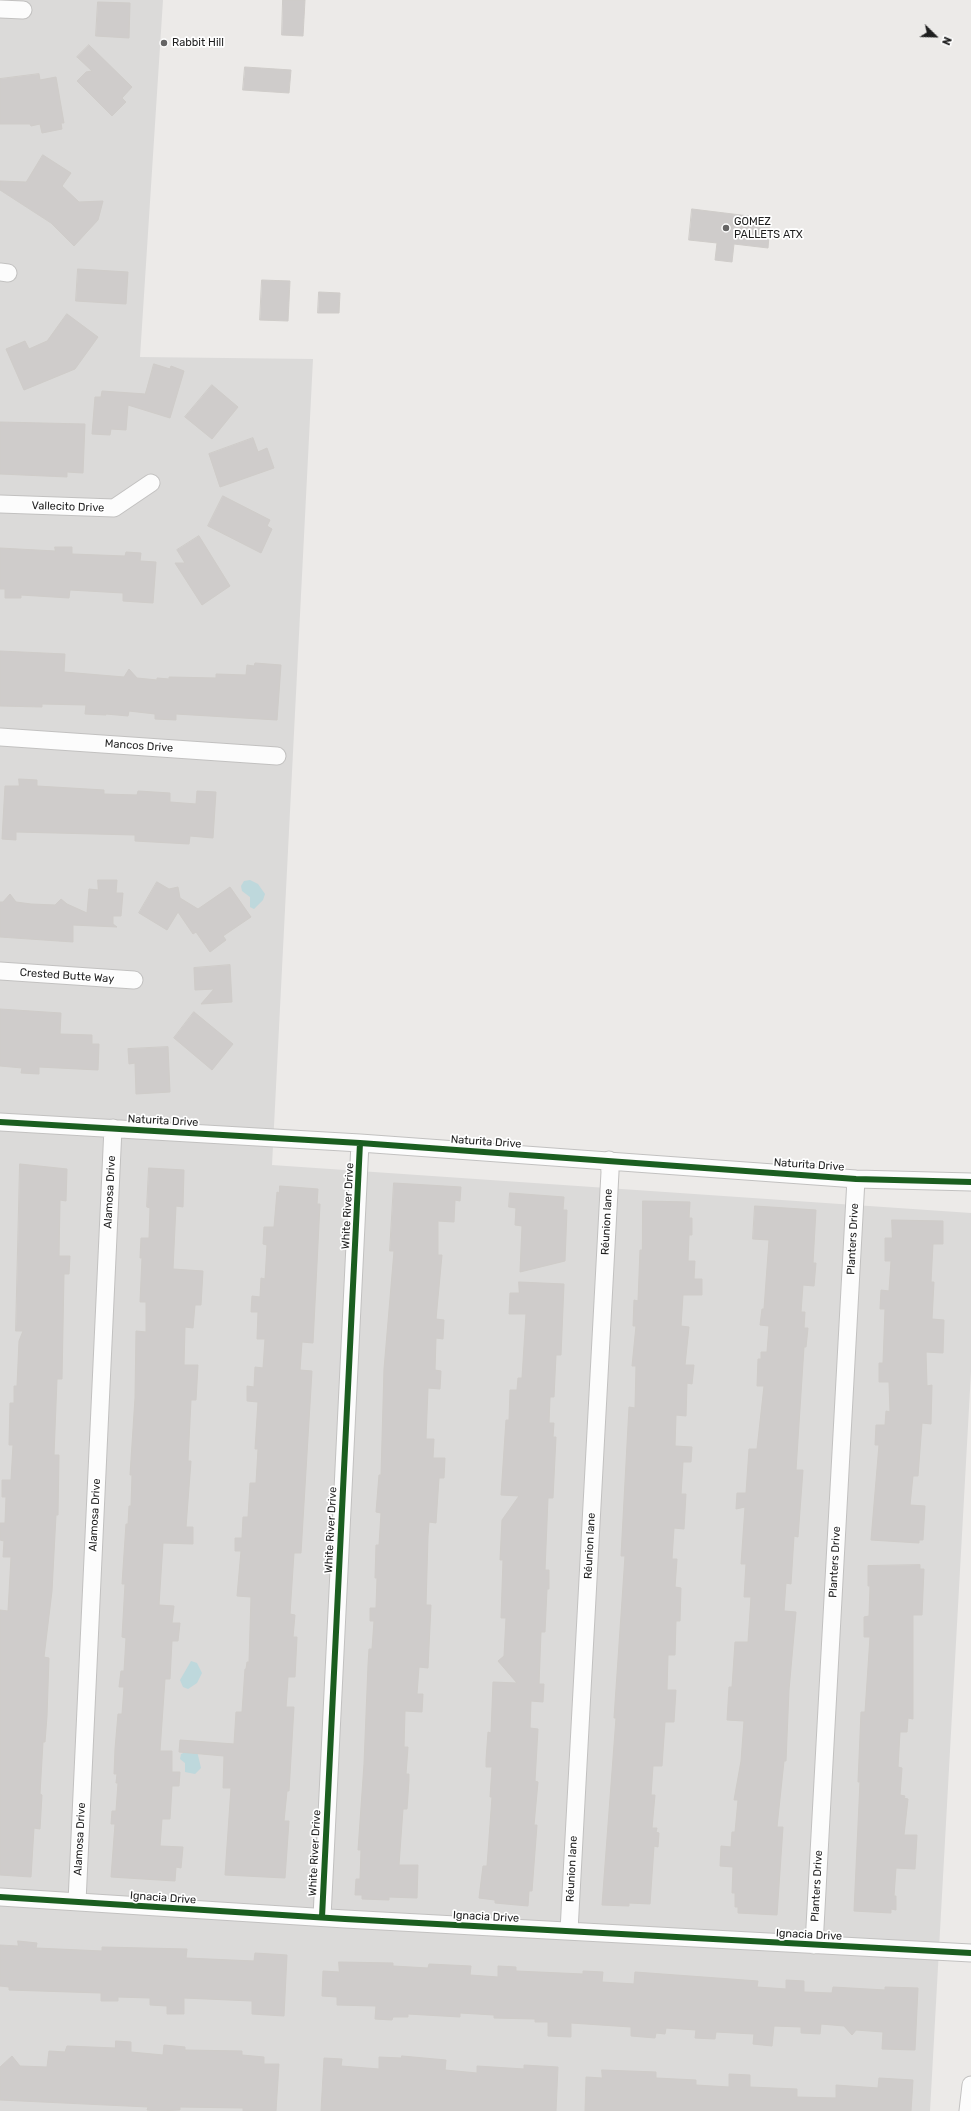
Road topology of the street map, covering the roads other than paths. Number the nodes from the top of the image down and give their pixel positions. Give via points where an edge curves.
1 (0, 9) edge
2 (23, 10) dead end
3 (151, 483) dead end
4 (0, 504) edge
5 (0, 737) edge
6 (278, 756) dead end
7 (0, 971) edge
8 (134, 980) dead end
9 (0, 1122) edge
10 (113, 1128) junction
11 (360, 1143) junction
12 (608, 1160) junction
13 (856, 1179) junction
14 (971, 1182) edge
15 (0, 1897) edge
16 (77, 1902) junction
17 (322, 1917) junction
18 (569, 1931) junction
19 (814, 1945) junction
20 (971, 1953) edge
21 (971, 2085) edge
22 (968, 2111) edge

1 - 2 street
3 - 4 street, Vallecito Drive via 114,508
5 - 6 street, Mancos Drive
7 - 8 street, Crested Butte Way
9 - 10 street, Naturita Drive
10 - 11 street, Naturita Drive
10 - 16 street, Alamosa Drive
11 - 12 street, Naturita Drive
11 - 17 street, White River Drive
12 - 13 street, Naturita Drive
12 - 18 street, Réunion lane via 610,1172
13 - 14 street, Naturita Drive
13 - 19 street, Planters Drive
15 - 16 street, Ignacia Drive
16 - 17 street, Ignacia Drive
17 - 18 street, Ignacia Drive
18 - 19 street, Ignacia Drive
19 - 20 street, Ignacia Drive
21 - 22 street

